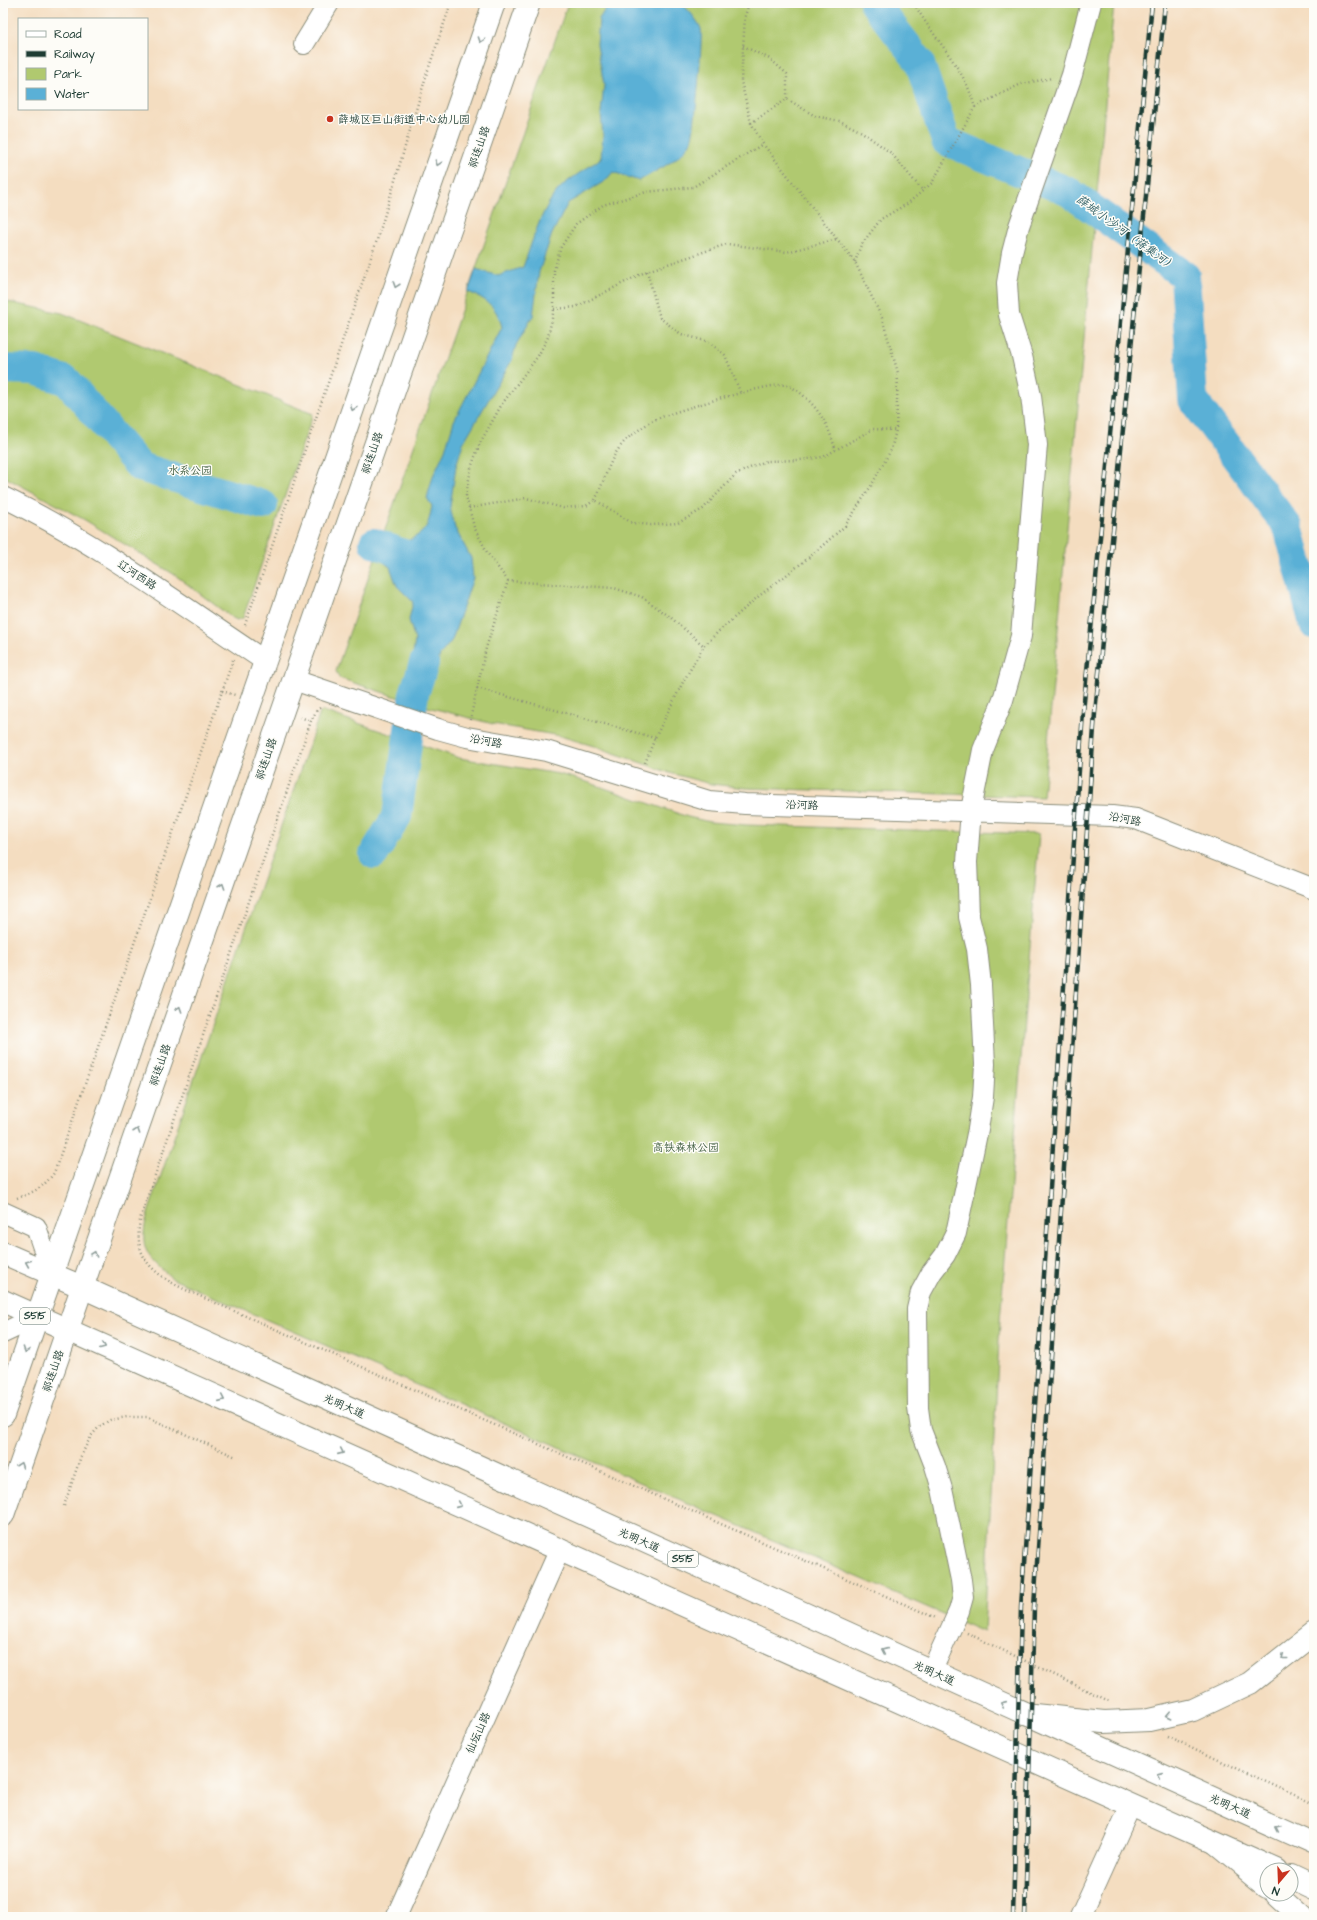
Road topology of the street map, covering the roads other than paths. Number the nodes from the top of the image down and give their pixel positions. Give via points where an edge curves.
1 (329, 3) edge
2 (494, 3) edge
3 (529, 3) edge
4 (1091, 3) edge
5 (304, 44) dead end
6 (3, 497) edge
7 (265, 661) junction
8 (294, 680) junction
9 (970, 810) junction
10 (1314, 890) edge
11 (9, 1205) edge
12 (3, 1253) edge
13 (52, 1274) junction
14 (82, 1287) junction
15 (3, 1301) edge
16 (37, 1317) junction
17 (67, 1331) junction
18 (3, 1333) edge
19 (3, 1415) edge
20 (3, 1515) edge
21 (560, 1549) junction
22 (1314, 1633) edge
23 (931, 1672) junction
24 (1024, 1714) junction
25 (1131, 1805) junction
26 (1216, 1844) junction
27 (1314, 1844) edge
28 (1259, 1863) edge
29 (1259, 1879) edge
30 (1299, 1880) edge
31 (1314, 1887) edge
32 (1285, 1902) edge
33 (396, 1917) edge
34 (1080, 1917) edge
35 (1301, 1917) edge

1 - 5 street
2 -> 7 main road
3 - 8 main road, 祁连山路
4 - 9 street via 1072,75 1012,253 1007,283 1009,315 1031,396 1037,445 1021,636 1003,700 983,750
6 - 7 street, 辽河西路 via 62,528 139,576
7 - 13 main road
8 - 9 street, 沿河路 via 467,737 546,751 709,801
14 -> 8 main road, 祁连山路
9 - 10 street, 沿河路 via 1136,819
9 - 23 street via 968,887 970,917 982,985 985,1064 983,1097 956,1233 925,1285 917,1309 918,1408 921,1430 942,1489 962,1580 963,1597 953,1626
11 - 13 street via 36,1227
13 -> 12 main road, 光明大道 / S515
13 - 14 main road, 光明大道 / S515
13 - 16 main road
14 - 17 main road, 祁连山路
23 -> 14 main road, 光明大道 / S515
15 - 16 main road, S515
16 - 17 main road, S515
16 - 18 street, S515
16 -> 19 main road
20 -> 17 main road, 祁连山路
17 -> 21 main road, S515
21 - 25 main road, S515
21 - 33 street, 仙坛山路
22 -> 24 main road via 1250,1683 1193,1710 1149,1720 1104,1722
24 -> 23 main road, 光明大道 / S515
27 -> 24 main road, 光明大道 / S515
25 - 26 main road, S515
25 - 34 street
26 - 28 main road, S515
26 - 29 main road
30 - 31 main road
32 - 35 main road

